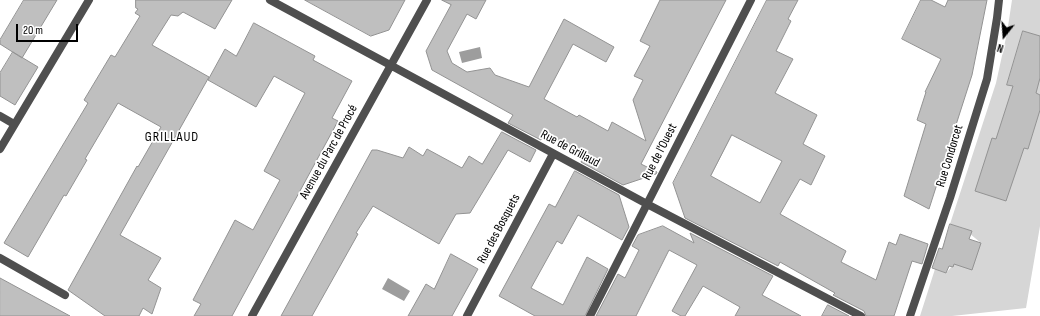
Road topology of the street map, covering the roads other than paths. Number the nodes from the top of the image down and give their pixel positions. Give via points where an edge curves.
1 (89, 0) edge
2 (270, 0) edge
3 (427, 0) edge
4 (751, 0) edge
5 (999, 0) edge
6 (391, 65) junction
7 (0, 116) edge
8 (14, 124) junction
9 (0, 148) edge
10 (553, 154) junction
11 (647, 204) junction
12 (0, 258) edge
13 (65, 295) dead end
14 (252, 316) edge
15 (467, 316) edge
16 (590, 316) edge
17 (861, 316) edge
18 (910, 316) edge

1 - 8 street
2 - 6 street, Rue de Grillaud
3 - 6 street, Avenue du Parc de Procé
4 - 11 street, Rue de l'Ouest
5 - 18 street, Rue Condorcet via 987,79
6 - 10 street, Rue de Grillaud
6 - 14 street, Avenue du Parc de Procé
7 - 8 street
8 - 9 street
10 - 11 street, Rue de Grillaud
10 - 15 street, Rue des Bosquets
11 - 16 street, Rue de l'Ouest
11 - 17 street, Rue de Grillaud
12 - 13 street

